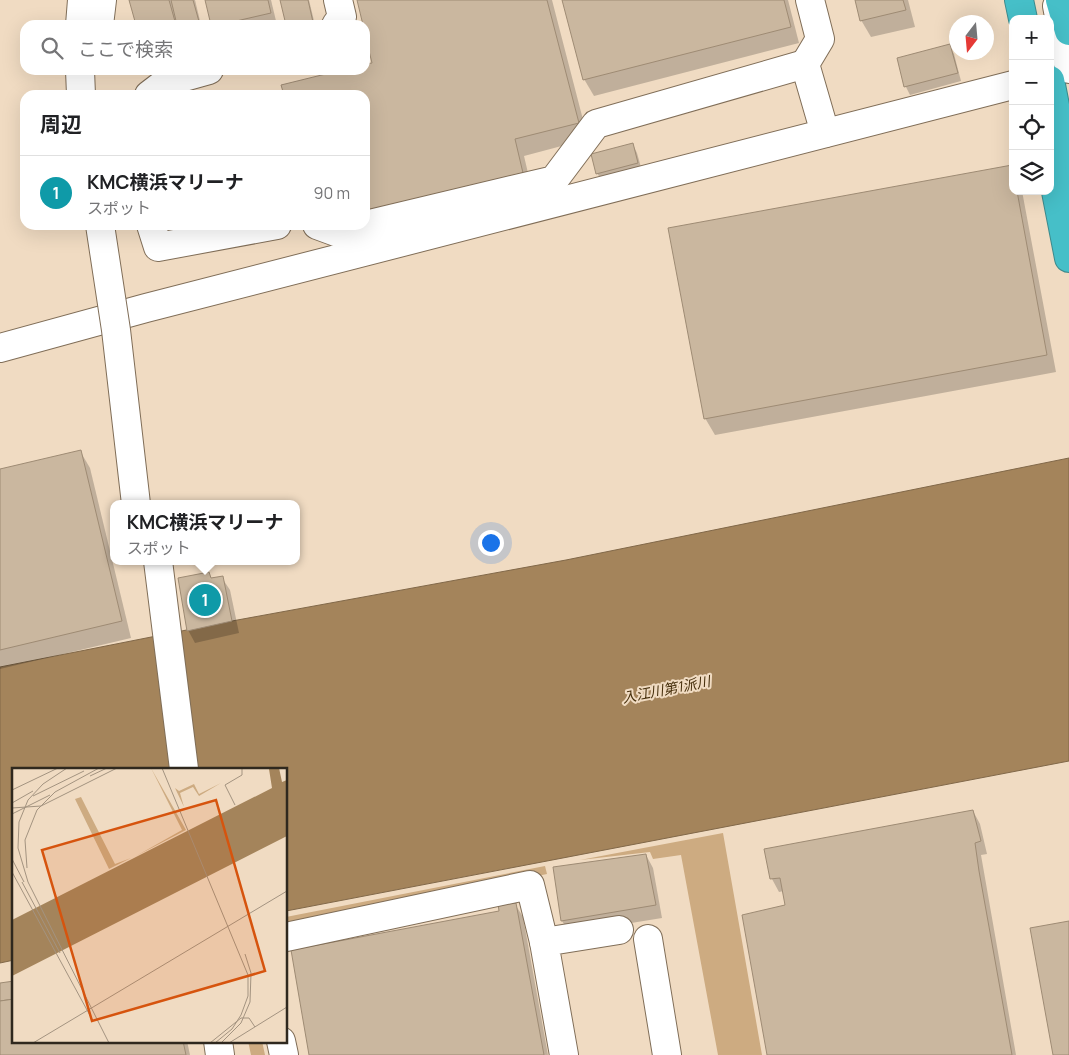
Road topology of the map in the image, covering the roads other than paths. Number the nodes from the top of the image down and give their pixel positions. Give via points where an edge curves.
1 (82, 0) edge
2 (102, 0) edge
3 (338, 0) edge
4 (810, 0) edge
5 (1019, 0) edge
6 (1035, 0) edge
7 (1055, 0) edge
8 (1060, 0) edge
9 (1022, 15) edge
10 (1037, 15) edge
11 (80, 20) edge
12 (100, 20) edge
13 (340, 20) edge
14 (1069, 31) edge
15 (805, 64) junction
16 (1069, 70) edge
17 (80, 75) edge
18 (99, 75) edge
19 (190, 75) edge
20 (1054, 75) edge
21 (1009, 86) edge
22 (81, 90) edge
23 (100, 90) edge
24 (156, 90) edge
25 (1054, 100) edge
26 (825, 133) junction
27 (1069, 177) edge
28 (1054, 183) edge
29 (1054, 185) edge
30 (370, 224) edge
31 (101, 230) edge
32 (117, 230) edge
33 (153, 230) edge
34 (250, 230) edge
35 (331, 230) edge
36 (344, 230) edge
37 (1069, 258) edge
38 (1069, 266) edge
39 (0, 348) edge
40 (136, 500) edge
41 (150, 500) edge
42 (142, 565) edge
43 (158, 565) edge
44 (167, 768) edge
45 (184, 768) edge
46 (619, 930) dead end
47 (288, 937) edge
48 (648, 939) dead end
49 (544, 942) junction
50 (202, 1042) edge
51 (218, 1042) edge
52 (281, 1042) edge
53 (203, 1055) edge
54 (220, 1055) edge
55 (284, 1055) edge
56 (564, 1055) edge
57 (667, 1055) edge

1 - 11 street
2 - 12 street
3 - 13 street via 342,17
4 - 15 street via 820,39
5 - 9 highway
6 - 10 highway
7 - 16 street
8 - 14 highway
15 - 26 street
15 - 30 street via 596,124 554,180
16 - 20 street
17 - 22 street
18 - 23 street
19 - 24 street via 166,82
21 - 26 street
25 - 27 highway
26 - 39 street
28 - 37 highway
29 - 38 street
31 - 40 street, bridge
32 - 41 street
33 - 34 street via 158,247
35 - 36 street
42 - 44 street
43 - 45 street
46 - 49 street
47 - 49 street via 530,885
48 - 57 street
49 - 56 street
50 - 53 street
51 - 54 street
52 - 55 street

